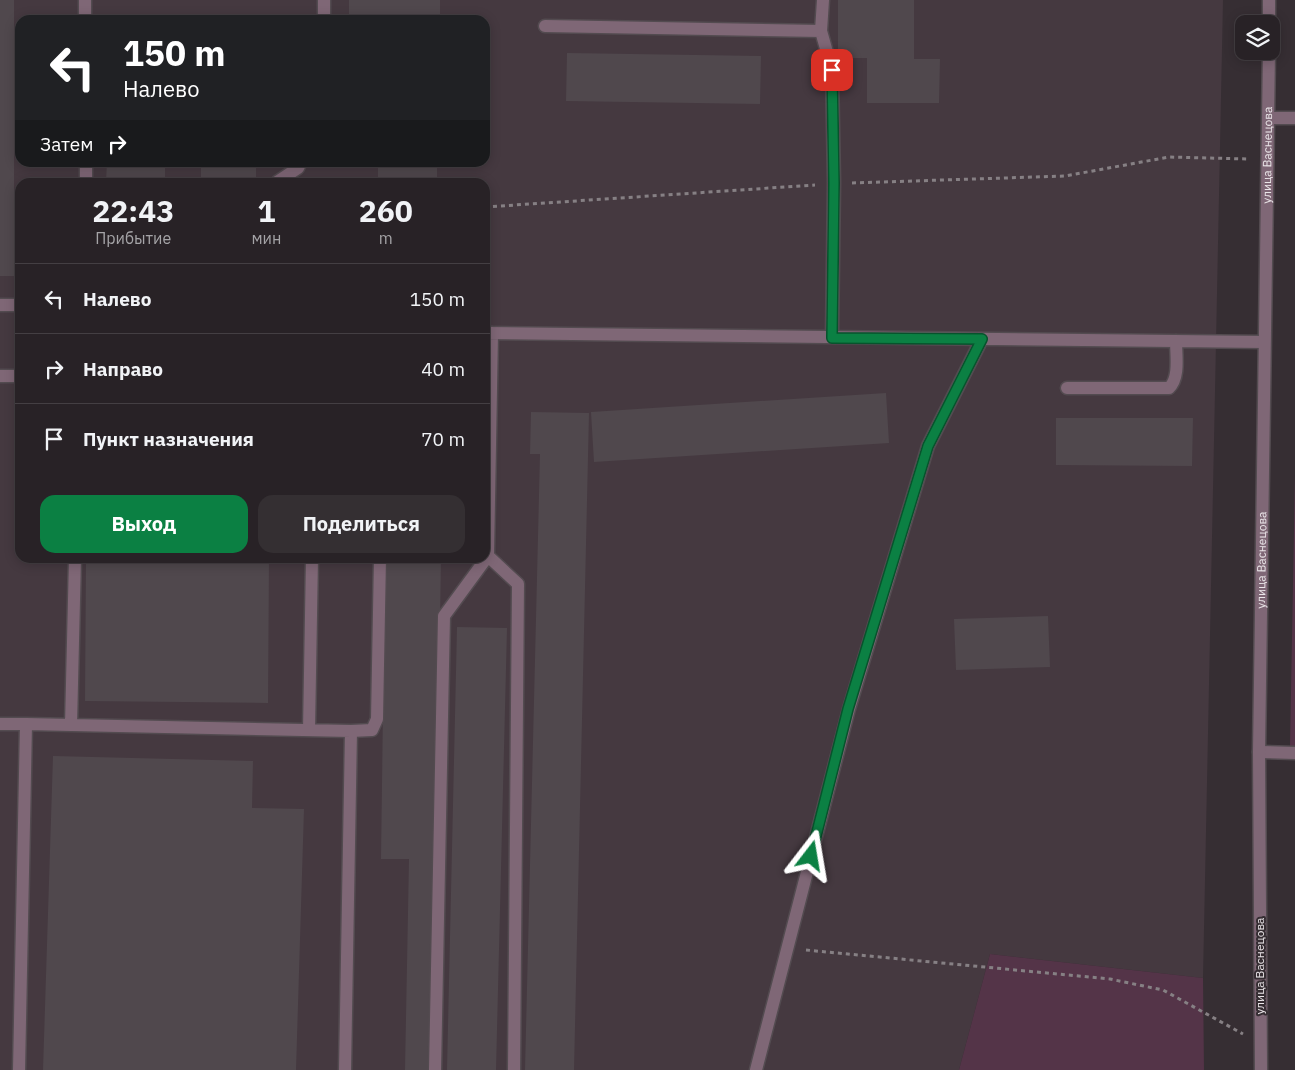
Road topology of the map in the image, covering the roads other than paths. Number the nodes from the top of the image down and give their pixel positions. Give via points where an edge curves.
1 (85, 0) edge
2 (324, 0) edge
3 (823, 0) edge
4 (1269, 0) edge
5 (85, 15) edge
6 (324, 15) edge
7 (1269, 15) edge
8 (545, 26) dead end
9 (821, 31) junction
10 (1269, 60) edge
11 (1269, 118) junction
12 (1295, 118) edge
13 (298, 167) edge
14 (283, 178) edge
15 (0, 305) edge
16 (15, 305) edge
17 (490, 333) edge
18 (832, 338) junction
19 (982, 339) junction
20 (1176, 341) junction
21 (1264, 342) junction
22 (0, 376) edge
23 (15, 376) edge
24 (1067, 388) dead end
25 (490, 558) edge
26 (74, 563) edge
27 (312, 563) edge
28 (380, 563) edge
29 (483, 563) edge
30 (0, 724) edge
31 (26, 724) junction
32 (71, 725) junction
33 (309, 730) junction
34 (351, 731) junction
35 (1259, 752) junction
36 (1295, 753) edge
37 (19, 1070) edge
38 (345, 1070) edge
39 (435, 1070) edge
40 (514, 1070) edge
41 (756, 1070) edge
42 (1261, 1070) edge

1 - 5 street
2 - 6 street
3 - 9 street
4 - 7 street
8 - 9 street
9 - 18 street via 832,70
10 - 11 street, улица Васнецова
11 - 12 street
11 - 21 street, улица Васнецова
13 - 14 street
15 - 16 street
17 - 18 street
18 - 19 street
19 - 20 street
19 - 41 street via 928,446 848,709
20 - 21 street
20 - 24 street via 1176,376 1169,388
21 - 35 street, улица Васнецова
22 - 23 street
25 - 40 street via 518,584
26 - 32 street
27 - 33 street
28 - 34 street via 377,719 372,730
29 - 39 street via 444,616
30 - 31 street
31 - 32 street
31 - 37 street
32 - 33 street
33 - 34 street
34 - 38 street
35 - 36 street
35 - 42 street, улица Васнецова

